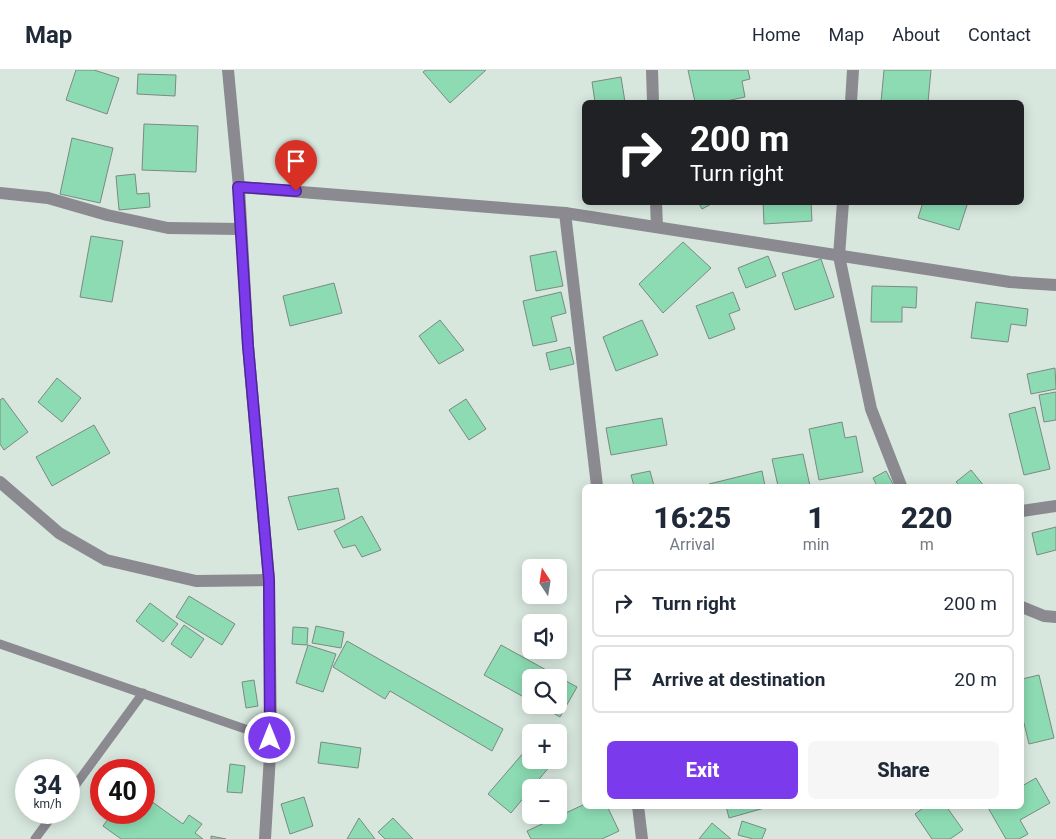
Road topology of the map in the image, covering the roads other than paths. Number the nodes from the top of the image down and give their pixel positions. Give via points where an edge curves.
1 (228, 70) edge
2 (652, 70) edge
3 (853, 70) edge
4 (653, 100) edge
5 (851, 100) edge
6 (238, 187) junction
7 (0, 193) edge
8 (656, 205) edge
9 (843, 205) edge
10 (565, 213) junction
11 (657, 227) junction
12 (241, 229) junction
13 (839, 256) junction
14 (1056, 285) edge
15 (0, 482) edge
16 (598, 484) edge
17 (900, 484) edge
18 (1056, 506) edge
19 (1024, 511) edge
20 (269, 580) junction
21 (1024, 608) edge
22 (1056, 617) edge
23 (0, 644) edge
24 (143, 693) junction
25 (270, 738) junction
26 (80, 779) edge
27 (638, 809) edge
28 (46, 824) edge
29 (35, 839) edge
30 (265, 839) edge
31 (642, 839) edge

1 - 6 street
2 - 4 street
3 - 5 street
6 - 10 street
6 - 12 street
7 - 12 street via 48,198 168,228
8 - 11 street
9 - 13 street
10 - 11 street
10 - 16 street
11 - 13 street
12 - 20 street
13 - 14 street via 1010,282
13 - 17 street via 871,410
15 - 20 street via 59,533 106,560 196,581
18 - 19 street
20 - 25 street
21 - 22 street
23 - 24 lane
24 - 25 lane
24 - 26 lane
25 - 30 street
27 - 31 street
28 - 29 lane

